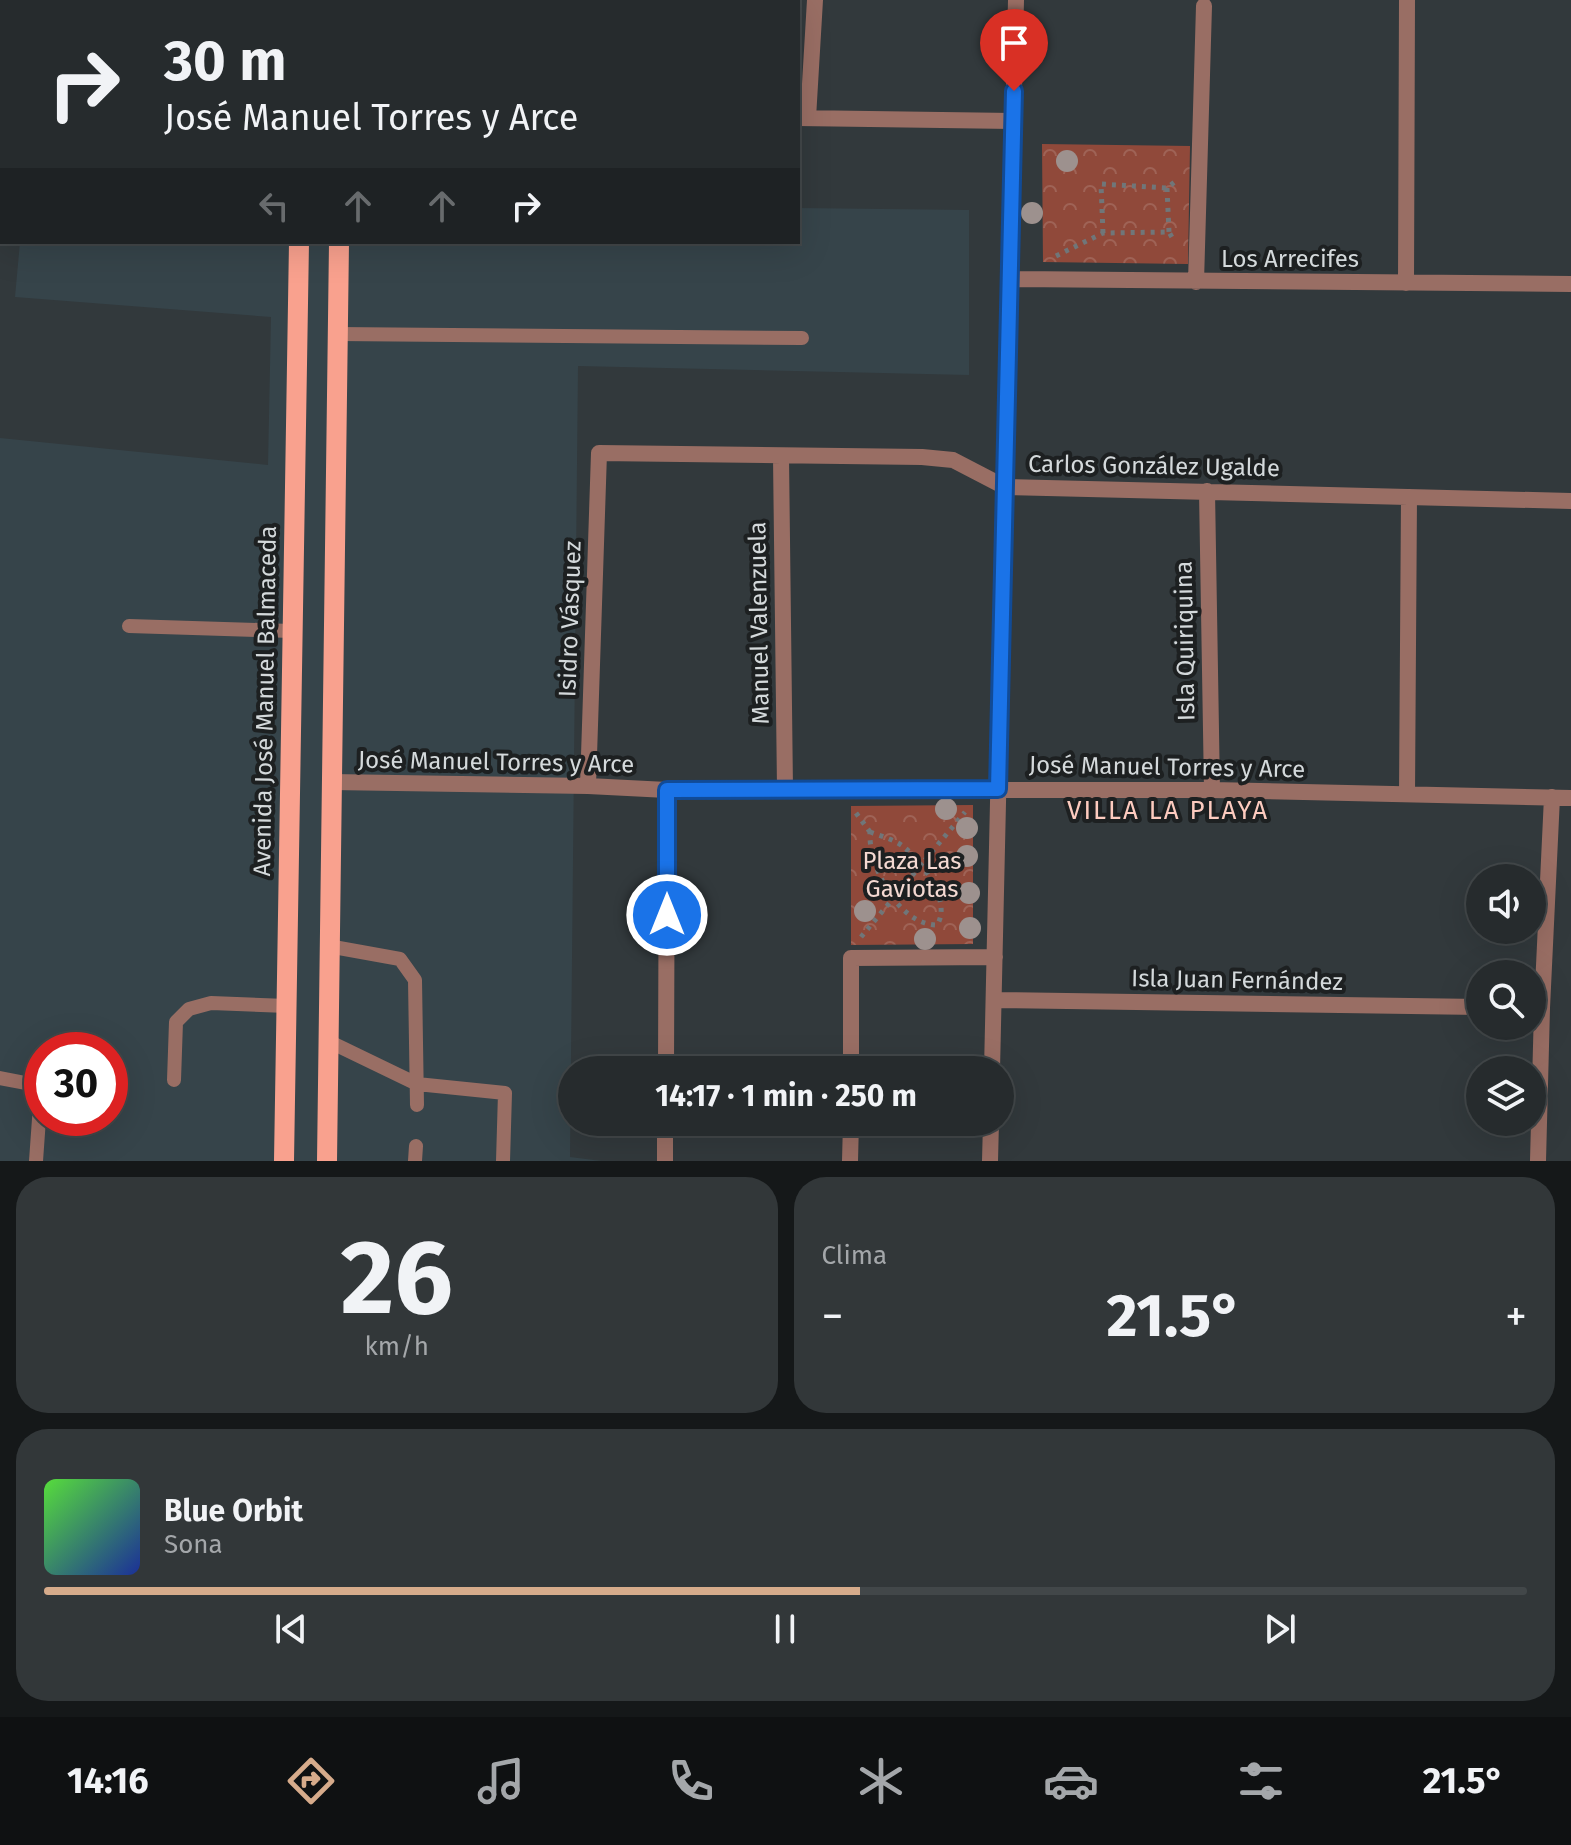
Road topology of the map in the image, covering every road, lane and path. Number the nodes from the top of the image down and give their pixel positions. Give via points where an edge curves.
1 (815, 0) edge
2 (1016, 0) edge
3 (1407, 0) edge
4 (1204, 6) dead end
5 (803, 118) edge
6 (1013, 121) junction
7 (1200, 158) junction
8 (1167, 188) junction
9 (1169, 232) junction
10 (1103, 233) junction
11 (1175, 243) dead end
12 (299, 244) edge
13 (339, 244) edge
14 (1009, 279) junction
15 (1196, 282) junction
16 (1406, 283) junction
17 (1571, 284) edge
18 (337, 334) junction
19 (802, 338) dead end
20 (599, 453) joint
21 (781, 457) junction
22 (1005, 487) junction
23 (1207, 491) junction
24 (1409, 497) junction
25 (1571, 501) edge
26 (129, 626) dead end
27 (291, 631) junction
28 (331, 782) junction
29 (588, 786) junction
30 (785, 789) junction
31 (998, 789) junction
32 (667, 790) junction
33 (1212, 790) junction
34 (1407, 794) junction
35 (1552, 797) junction
36 (1571, 798) edge
37 (921, 865) junction
38 (894, 899) junction
39 (328, 946) junction
40 (995, 957) junction
41 (851, 958) junction
42 (1540, 960) edge
43 (994, 1000) junction
44 (287, 1006) junction
45 (1466, 1007) edge
46 (1537, 1040) edge
47 (328, 1041) junction
48 (666, 1056) edge
49 (851, 1056) edge
50 (992, 1056) edge
51 (0, 1078) edge
52 (174, 1080) dead end
53 (417, 1084) junction
54 (417, 1105) dead end
55 (665, 1136) edge
56 (851, 1136) edge
57 (991, 1136) edge
58 (36, 1161) edge
59 (284, 1161) edge
60 (327, 1161) edge
61 (503, 1161) edge
62 (665, 1161) edge
63 (850, 1161) edge
64 (990, 1161) edge
65 (1538, 1161) edge

1 - 5 street
2 - 6 street
3 - 16 street
4 - 7 street
5 - 6 street
6 - 14 street
7 - 8 path
7 - 15 street
8 - 9 path
8 - 10 path via 1101,184
9 - 10 path
9 - 11 path
10 - 14 path
12 - 27 main road, Avenida José Manuel Balmaceda
13 - 18 main road
14 - 15 street, Los Arrecifes
14 - 22 street
15 - 16 street, Los Arrecifes
16 - 17 street, Los Arrecifes
18 - 19 lane
18 - 28 main road
20 - 21 street, Carlos González Ugalde
20 - 29 street, Isidro Vásquez
21 - 22 street, Carlos González Ugalde via 953,460
21 - 30 street, Manuel Valenzuela
22 - 23 street, Carlos González Ugalde
22 - 31 street
23 - 24 street, Carlos González Ugalde
23 - 33 street, Isla Quiriquina
24 - 25 street, Carlos González Ugalde
24 - 34 street
26 - 27 lane
27 - 44 main road, Avenida José Manuel Balmaceda
28 - 29 street, José Manuel Torres y Arce
28 - 39 main road
29 - 32 street, José Manuel Torres y Arce
30 - 31 street, José Manuel Torres y Arce
30 - 32 street, José Manuel Torres y Arce
31 - 33 street, José Manuel Torres y Arce
31 - 37 path via 954,823
31 - 40 street
32 - 48 street
33 - 34 street, José Manuel Torres y Arce
34 - 35 street, José Manuel Torres y Arce
35 - 36 street, José Manuel Torres y Arce
35 - 42 street
37 - 38 path
37 - 38 path via 935,882 941,911 937,925 910,914
37 - 38 path via 904,847 870,832 873,863
38 - 41 path via 853,945
39 - 47 main road
39 - 53 lane via 400,959 415,980
40 - 41 street
40 - 43 street
41 - 49 street
43 - 45 street, Isla Juan Fernández
43 - 50 street
44 - 52 lane via 211,1003 189,1009 176,1022
44 - 59 main road, Avenida José Manuel Balmaceda
46 - 65 street
47 - 53 lane
47 - 60 main road
51 - 58 lane via 36,1085 41,1091
53 - 54 lane
53 - 61 lane via 505,1093
55 - 62 street
56 - 63 street
57 - 64 street

